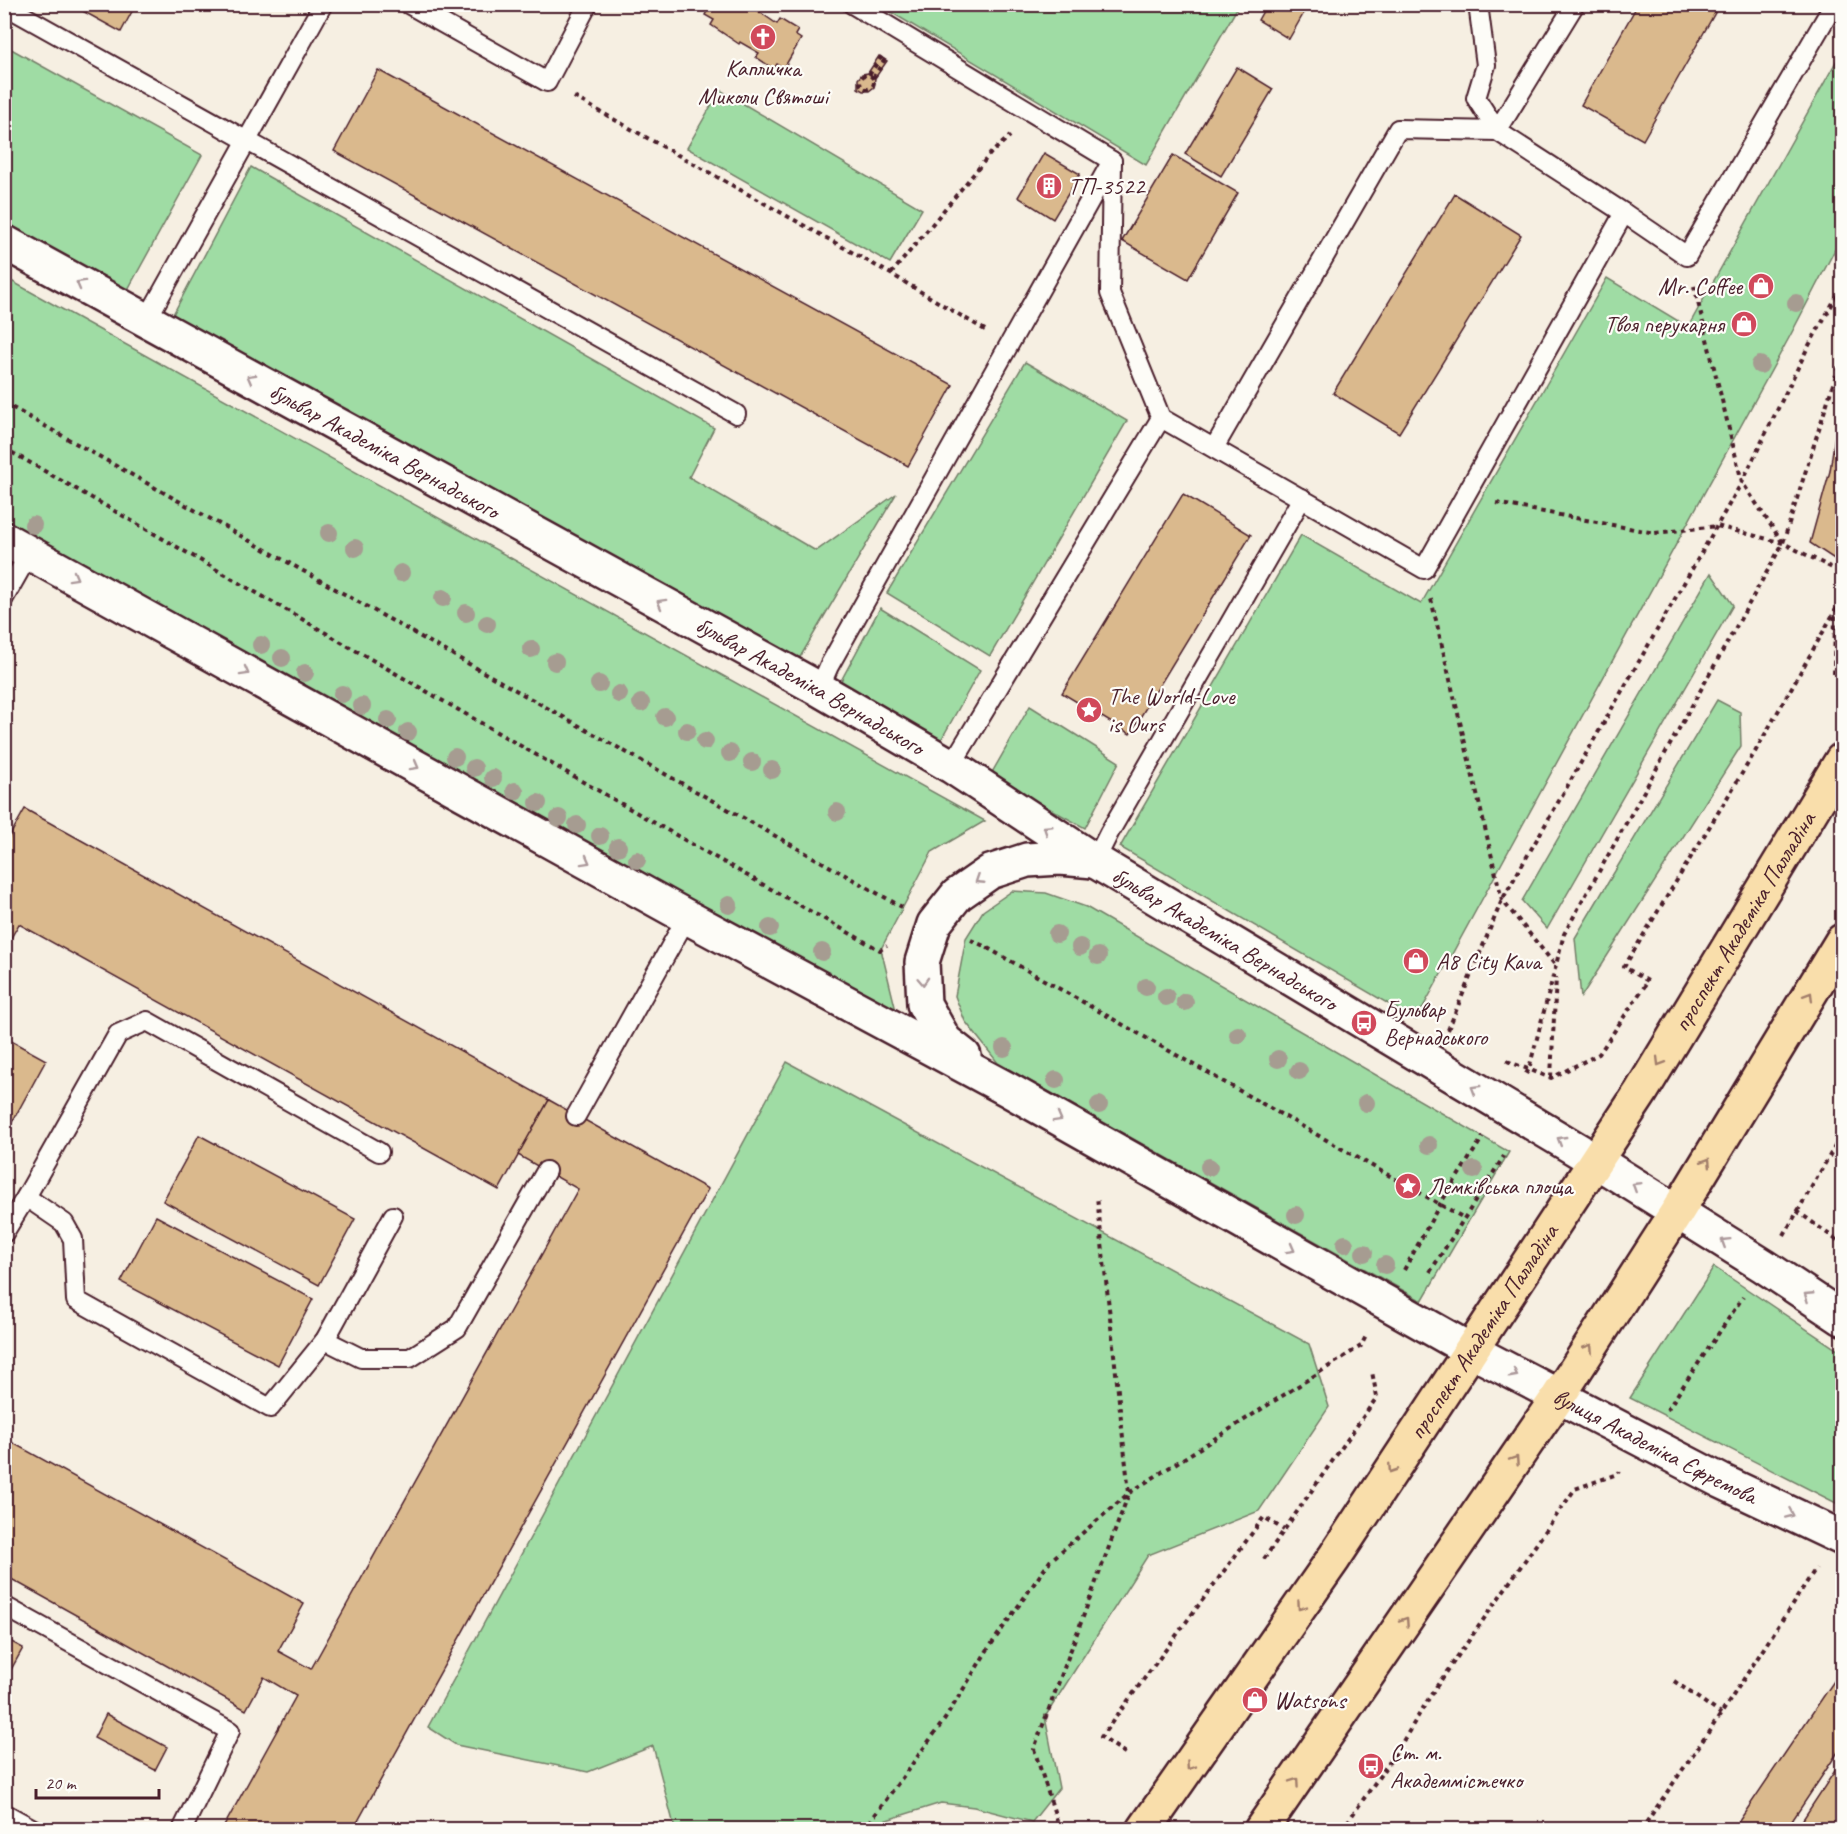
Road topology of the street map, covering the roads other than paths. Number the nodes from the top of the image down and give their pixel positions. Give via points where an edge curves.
1 (323, 4) edge
2 (408, 4) edge
3 (588, 4) edge
4 (852, 4) edge
5 (1478, 4) edge
6 (1575, 4) edge
7 (1834, 4) edge
8 (4, 5) edge
9 (1497, 131) junction
10 (246, 140) junction
11 (1112, 161) junction
12 (1624, 213) junction
13 (4, 242) edge
14 (146, 321) junction
15 (736, 414) dead end
16 (1161, 418) junction
17 (1214, 448) junction
18 (1302, 498) junction
19 (17, 546) edge
20 (4, 598) edge
21 (819, 689) junction
22 (1842, 760) edge
23 (951, 766) junction
24 (1095, 861) junction
25 (687, 917) junction
26 (1842, 941) edge
27 (1007, 1089) junction
28 (576, 1116) dead end
29 (379, 1152) dead end
30 (1596, 1161) junction
31 (546, 1172) dead end
32 (26, 1197) junction
33 (1677, 1212) junction
34 (393, 1216) dead end
35 (4, 1233) edge
36 (1842, 1318) edge
37 (325, 1340) junction
38 (1470, 1350) junction
39 (1558, 1397) junction
40 (1842, 1538) edge
41 (4, 1606) edge
42 (4, 1813) edge
43 (35, 1830) edge
44 (182, 1830) edge
45 (1144, 1830) edge
46 (1261, 1830) edge

1 - 10 lane
2 - 3 lane via 547,82
4 - 11 lane
5 - 9 lane via 1486,65 1476,98
6 - 9 lane
7 - 12 lane via 1686,256
8 - 10 lane
9 - 12 lane
9 - 17 lane via 1398,129
10 - 14 lane
10 - 15 lane
11 - 16 lane via 1110,293
11 - 21 lane
12 - 18 lane via 1424,569
14 -> 13 main road, бульвар Академіка Вернадського
21 -> 14 main road, бульвар Академіка Вернадського
16 - 17 lane
16 - 23 lane
17 - 18 lane
18 - 24 lane
19 - 20 lane
19 -> 25 main road
21 - 23 main road, бульвар Академіка Вернадського
22 -> 30 highway, проспект Академіка Палладіна
24 -> 23 main road, бульвар Академіка Вернадського
24 -> 27 main road via 1027,860 990,872 957,895 934,924 922,962 924,1004 945,1041
30 -> 24 main road, бульвар Академіка Вернадського
25 - 27 main road
25 - 28 lane
33 -> 26 highway
27 -> 38 main road
29 - 32 lane via 147,1021 118,1034
33 -> 30 main road
30 - 38 highway, проспект Академіка Палладіна
31 - 37 lane via 457,1328 410,1358 362,1358
32 - 35 lane
32 - 37 lane via 64,1223 72,1239 76,1300 270,1408
36 -> 33 main road
39 -> 33 highway
34 - 37 lane
38 -> 39 main road, вулиця Академіка Єфремова
38 -> 45 highway, проспект Академіка Палладіна via 1334,1558
39 -> 40 main road, вулиця Академіка Єфремова
46 -> 39 highway
41 - 44 lane via 230,1731
42 - 43 lane

